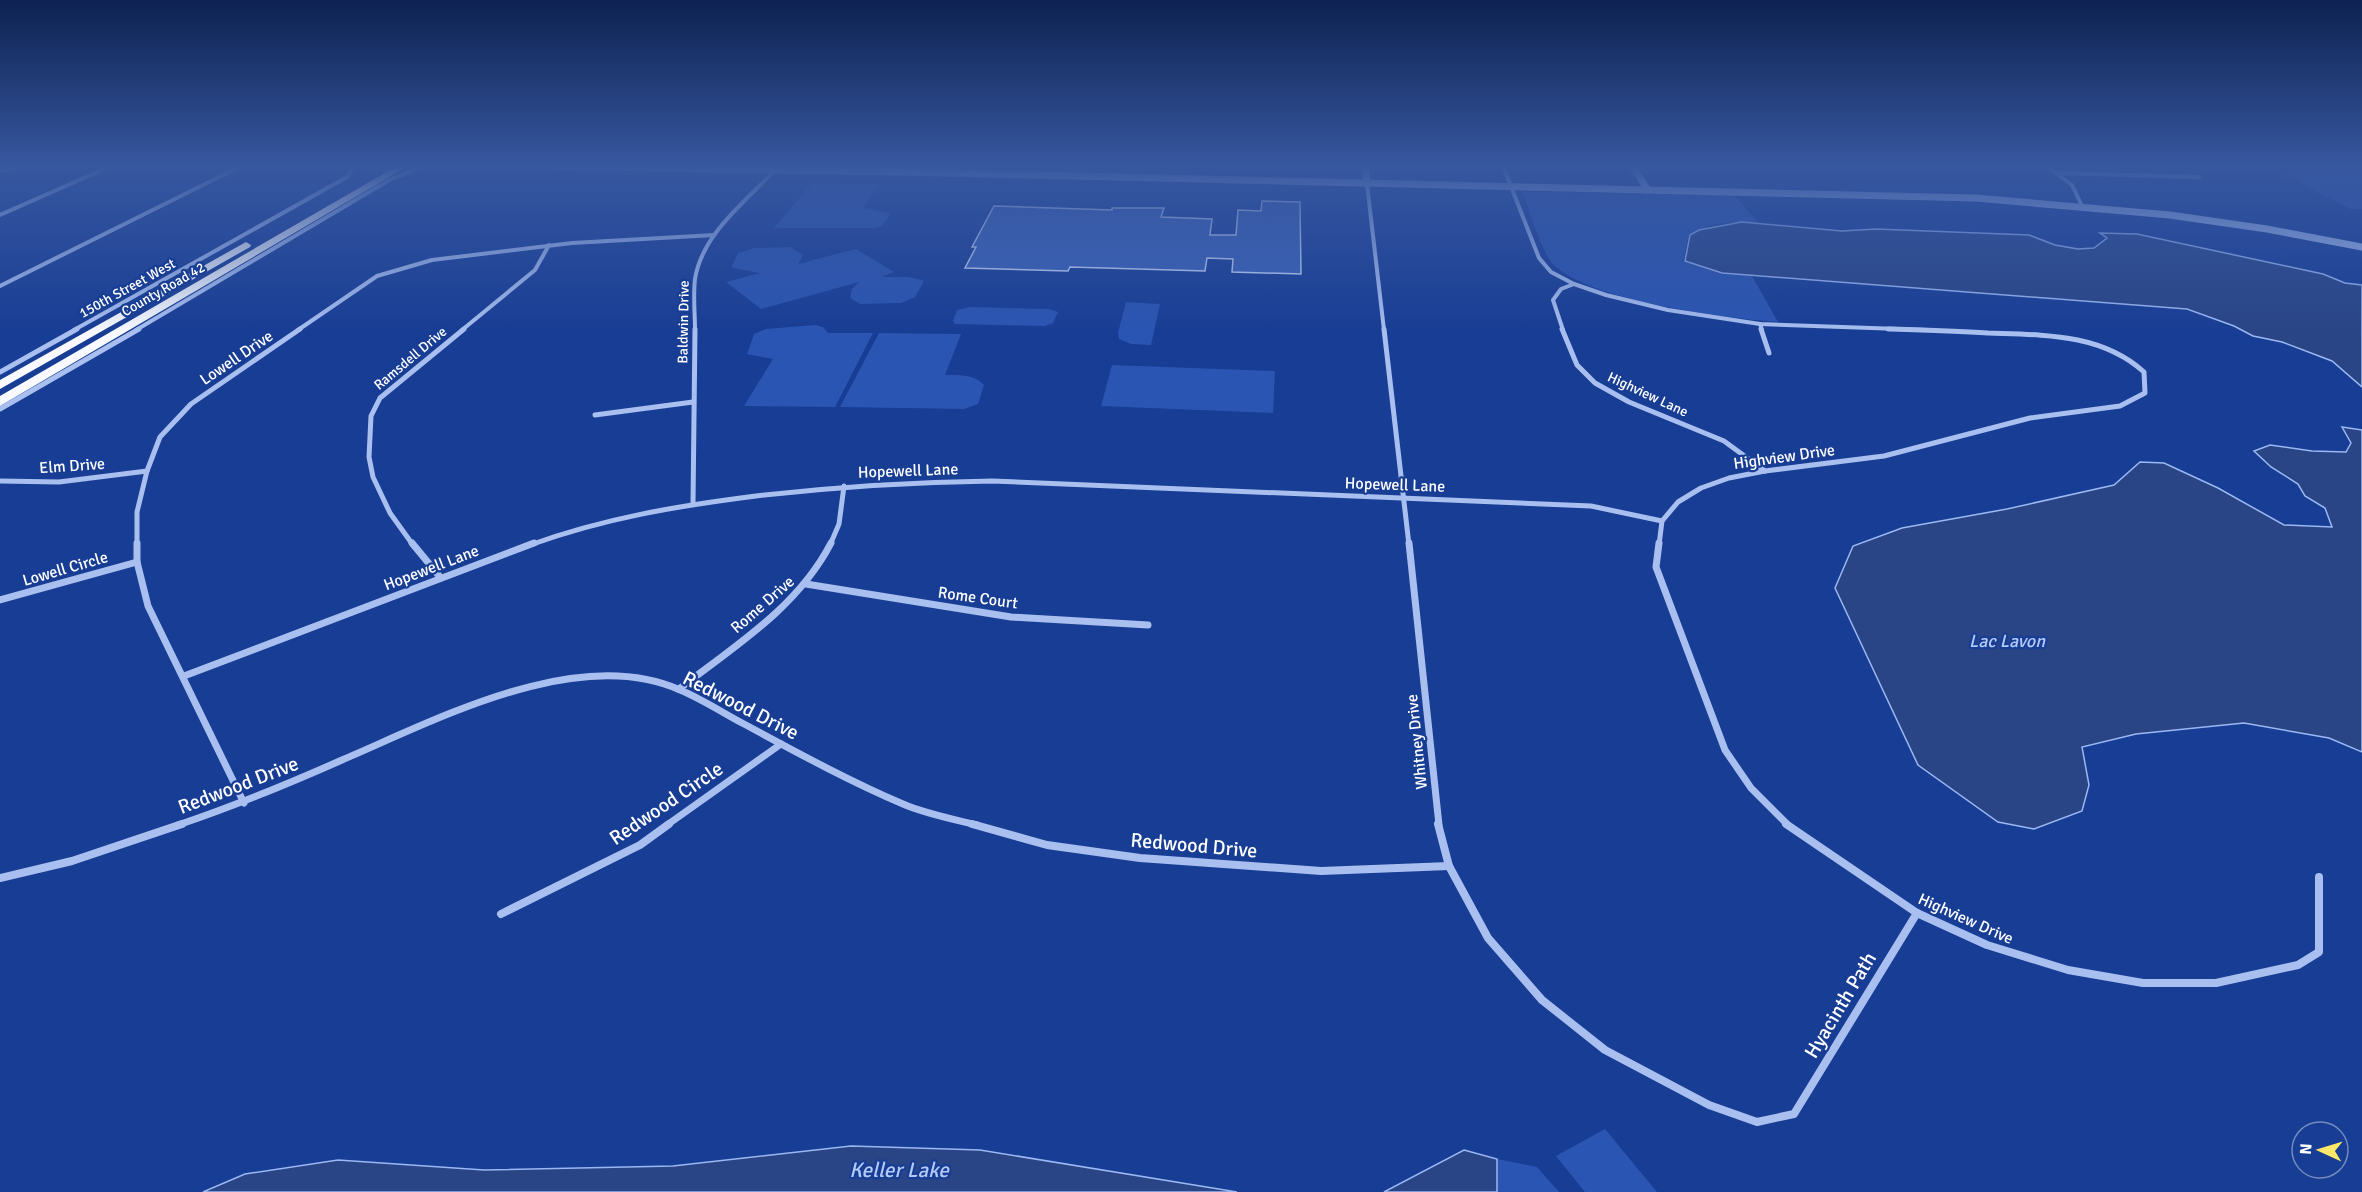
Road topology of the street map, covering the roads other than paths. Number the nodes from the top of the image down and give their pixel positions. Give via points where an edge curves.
1 (129, 222) edge
2 (268, 222) edge
3 (287, 222) edge
4 (308, 222) edge
5 (318, 222) edge
6 (727, 222) edge
7 (1371, 222) edge
8 (1525, 222) edge
9 (2204, 222) edge
10 (714, 235) junction
11 (549, 245) junction
12 (2361, 245) edge
13 (1574, 284) junction
14 (0, 286) edge
15 (1760, 324) junction
16 (1770, 353) dead end
17 (0, 372) edge
18 (0, 385) edge
19 (0, 402) edge
20 (693, 402) junction
21 (0, 409) edge
22 (595, 415) dead end
23 (147, 471) junction
24 (1765, 471) junction
25 (0, 481) edge
26 (844, 486) junction
27 (1404, 497) junction
28 (693, 504) junction
29 (1662, 520) junction
30 (137, 562) junction
31 (440, 577) junction
32 (806, 584) junction
33 (0, 600) edge
34 (1148, 625) dead end
35 (184, 676) junction
36 (679, 689) junction
37 (781, 744) junction
38 (244, 803) junction
39 (1449, 866) junction
40 (2319, 877) dead end
41 (0, 878) edge
42 (1917, 913) junction
43 (501, 914) dead end
44 (1794, 1114) joint

1 - 14 street
2 - 17 street, 150th Street West
3 - 18 highway, County Road 42
4 - 19 highway, County Road 42
5 - 21 street
6 - 10 street, Baldwin Drive
7 - 27 street, Whitney Drive
8 - 13 street, Highview Drive via 1539,258 1551,272
9 - 12 street
10 - 11 street, Lowell Drive
10 - 20 street, Baldwin Drive via 694,280
11 - 23 street, Lowell Drive via 441,256 377,276 191,404 160,437
11 - 31 street, Ramsdell Drive via 535,270 380,398 371,410 368,449 376,489 396,525
13 - 15 street, Highview Drive via 1668,310
13 - 24 street, Highview Lane via 1561,289 1553,300 1583,372 1619,396 1726,442
15 - 16 street
15 - 24 street, Highview Drive via 2054,335 2083,340 2132,360 2144,372 2145,393 2120,406 2031,418 1884,456
20 - 22 street
20 - 28 street, Baldwin Drive
23 - 25 street, Elm Drive via 59,483
23 - 30 street, Lowell Drive via 137,512
24 - 29 street, Highview Drive via 1701,488 1678,502
26 - 27 street, Hopewell Lane via 992,481
26 - 28 street, Hopewell Lane
26 - 32 street, Rome Drive via 835,535
27 - 29 street, Hopewell Lane via 1591,506
27 - 39 street, Whitney Drive via 1437,818
28 - 31 street, Hopewell Lane via 576,528
29 - 42 street, Highview Drive via 1656,567 1725,750 1751,788 1786,824
30 - 33 street, Lowell Circle
30 - 35 street, Lowell Drive via 148,606
31 - 35 street, Hopewell Lane
32 - 34 street, Rome Court via 1011,617
32 - 36 street, Rome Drive via 770,618
35 - 38 street, Lowell Drive
36 - 37 street, Redwood Drive
36 - 38 street, Redwood Drive via 608,676 525,687 471,704
37 - 39 street, Redwood Drive via 904,805 1047,845 1140,858 1321,871
37 - 43 street, Redwood Circle via 640,845
38 - 41 street, Redwood Drive via 72,861
39 - 44 street, Whitney Drive via 1488,938 1542,1000 1605,1050 1709,1105 1757,1122
40 - 42 street, Highview Drive via 2319,952 2298,965 2216,983 2143,983 2068,970 1987,945
42 - 44 street, Hyacinth Path

